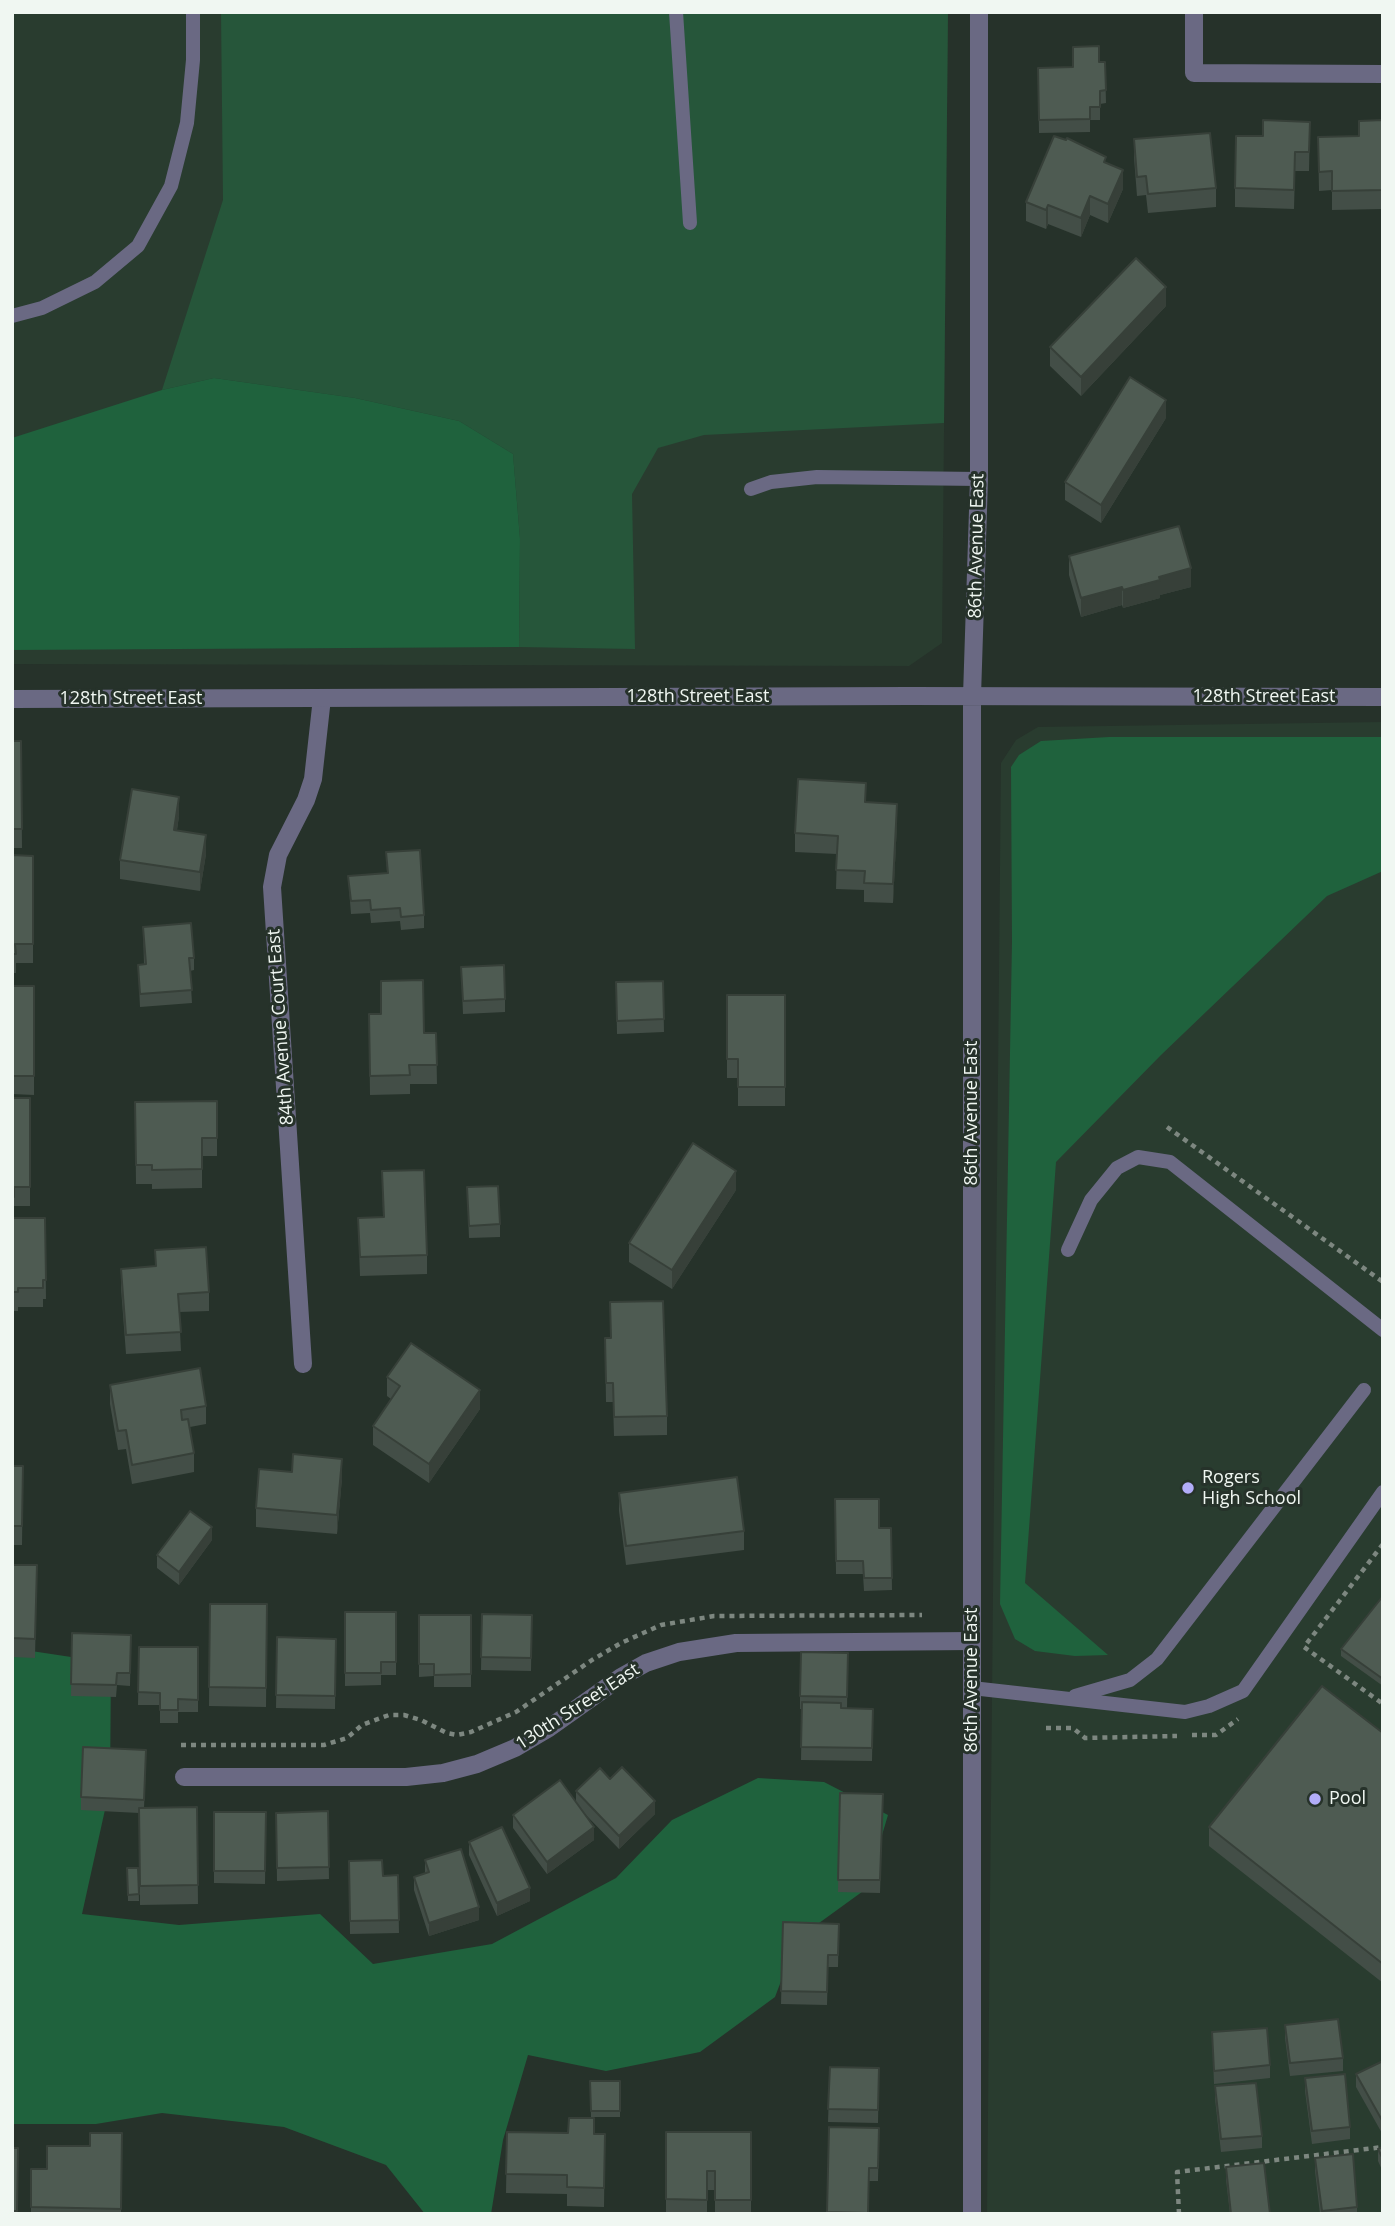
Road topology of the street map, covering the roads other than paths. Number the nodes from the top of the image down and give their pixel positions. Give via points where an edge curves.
1 (193, 12) edge
2 (676, 12) edge
3 (979, 12) edge
4 (1194, 12) edge
5 (1383, 74) edge
6 (690, 223) dead end
7 (12, 316) edge
8 (979, 479) junction
9 (751, 489) dead end
10 (972, 696) junction
11 (322, 698) junction
12 (1383, 698) edge
13 (12, 699) edge
14 (1068, 1250) dead end
15 (1383, 1330) edge
16 (303, 1364) dead end
17 (1364, 1390) dead end
18 (1383, 1492) edge
19 (972, 1641) junction
20 (972, 1688) junction
21 (1067, 1698) junction
22 (184, 1777) dead end
23 (972, 2214) edge

1 - 7 lane via 187,122 171,186 138,246 95,282 42,308
2 - 6 lane
3 - 8 street, 86th Avenue East
4 - 5 street via 1194,73
8 - 9 lane via 817,477
8 - 10 street, 86th Avenue East
10 - 11 street, 128th Street East
10 - 12 street, 128th Street East
10 - 19 street, 86th Avenue East
11 - 13 street, 128th Street East
11 - 16 street, 84th Avenue Court East via 313,779 281,848 272,887
14 - 15 lane via 1091,1200 1117,1168 1138,1157 1170,1162
17 - 21 lane via 1157,1659 1129,1680
18 - 21 lane via 1243,1691 1185,1712
19 - 20 street, 86th Avenue East
19 - 22 street, 130th Street East via 736,1643 679,1652 646,1662 515,1748 443,1773
20 - 21 lane
20 - 23 street, 86th Avenue East

